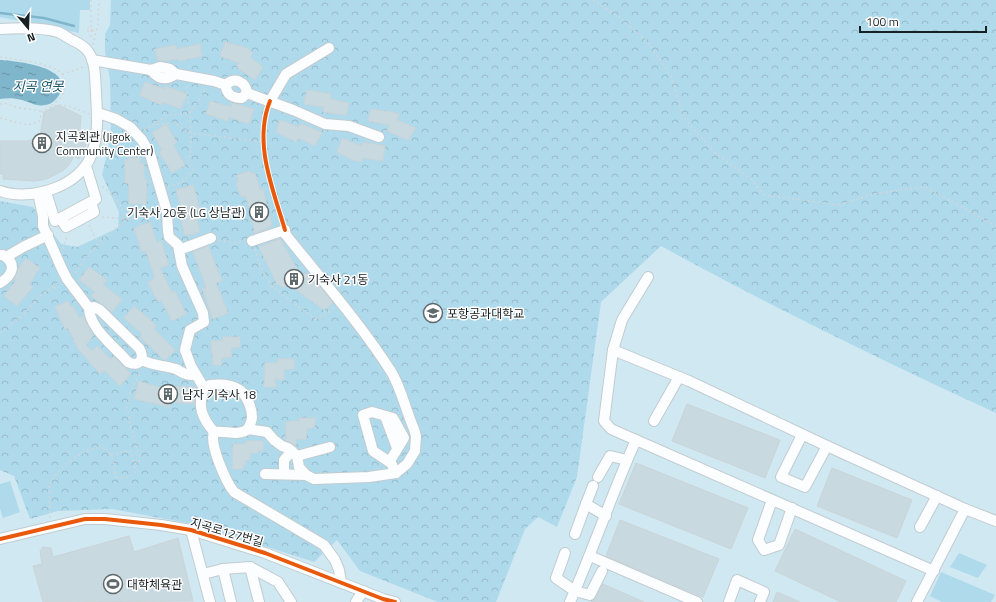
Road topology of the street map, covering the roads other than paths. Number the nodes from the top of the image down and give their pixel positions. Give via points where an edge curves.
1 (0, 29) edge
2 (329, 48) dead end
3 (91, 57) junction
4 (270, 101) junction
5 (98, 113) junction
6 (379, 137) dead end
7 (86, 166) junction
8 (0, 191) edge
9 (42, 193) junction
10 (91, 202) junction
11 (61, 218) junction
12 (48, 235) junction
13 (212, 238) road end
14 (252, 241) road end
15 (179, 250) junction
16 (3, 256) edge
17 (648, 277) dead end
18 (0, 283) edge
19 (89, 308) junction
20 (613, 350) junction
21 (144, 362) junction
22 (194, 373) junction
23 (680, 377) junction
24 (204, 388) junction
25 (654, 420) dead end
26 (248, 429) junction
27 (214, 432) junction
28 (802, 434) junction
29 (636, 440) junction
30 (827, 446) junction
31 (330, 447) dead end
32 (294, 453) junction
33 (627, 460) junction
34 (391, 463) junction
35 (396, 473) junction
36 (265, 474) dead end
37 (284, 474) junction
38 (306, 474) junction
39 (937, 496) junction
40 (772, 500) junction
41 (586, 504) junction
42 (792, 508) junction
43 (965, 509) junction
44 (606, 516) junction
45 (996, 521) edge
46 (920, 527) dead end
47 (191, 530) junction
48 (575, 534) dead end
49 (0, 539) edge
50 (565, 553) dead end
51 (590, 556) junction
52 (250, 567) junction
53 (223, 569) junction
54 (934, 570) junction
55 (602, 571) dead end
56 (203, 574) junction
57 (341, 582) junction
58 (575, 590) junction
59 (362, 591) junction
60 (589, 598) edge
61 (210, 602) edge
62 (231, 602) edge
63 (259, 602) edge
64 (291, 602) edge
65 (356, 602) edge
66 (395, 602) edge
67 (570, 602) edge
68 (697, 602) edge
69 (729, 602) edge
70 (760, 602) edge
71 (917, 602) edge

1 - 3 street via 58,32 81,45
2 - 4 street via 286,74
3 - 4 street via 151,70 160,67 180,75 226,85 233,80 238,81 243,83 248,93
3 - 5 street
4 - 6 street via 325,124 349,126
5 - 7 street via 98,127
5 - 15 street via 125,123 150,154 167,214 169,237 178,245
7 - 9 street via 79,174
7 - 10 street via 96,199
8 - 9 street via 27,195
9 - 11 street via 55,221
9 - 12 street via 43,226
10 - 11 street
10 - 11 street via 94,212 70,226 66,228
12 - 16 street
12 - 19 street via 67,279
13 - 15 street
14 - 35 street via 284,230 362,330 391,373 400,389 416,436 415,451 407,464
15 - 22 street via 185,275 203,313 204,322 190,330 185,350
16 - 18 street via 11,263 11,274
17 - 20 street via 622,320
19 - 21 street via 100,310 139,348
19 - 21 street via 91,320 100,333 128,362
20 - 23 street
20 - 29 street via 604,421 612,429
21 - 22 street via 176,369 191,376
22 - 24 street
23 - 25 street
23 - 28 street
24 - 26 street via 223,384 238,388 252,412
24 - 27 street via 201,405 205,419
26 - 27 street via 238,433
26 - 32 street via 267,432 274,440
27 - 57 street via 213,442 225,478 234,492 324,545 335,560
28 - 30 street
28 - 30 street via 781,476 805,487
29 - 33 street
29 - 40 street
30 - 39 street
31 - 32 street
32 - 37 street via 284,460
32 - 38 street
33 - 41 street via 610,456
33 - 44 street
34 - 34 street via 404,438 393,418 372,412 363,415 374,451
34 - 35 street
35 - 38 street via 369,477 314,479
36 - 37 street
37 - 38 street
39 - 43 street
39 - 46 street
40 - 42 street
40 - 42 street via 758,540 764,550 779,545
41 - 44 street
41 - 48 street
42 - 54 street
43 - 45 street
43 - 54 street
44 - 51 street
47 - 49 street, 지곡로127번길 via 92,519 75,520
47 - 56 street
47 - 57 street, 지곡로127번길 via 265,553
50 - 58 street via 556,578
51 - 58 street
51 - 68 street
52 - 53 street
52 - 63 street
52 - 64 street via 278,582
53 - 56 street
53 - 62 street
54 - 71 street
55 - 60 street
56 - 61 street
57 - 59 street, 지곡로127번길
58 - 60 street
58 - 67 street
59 - 65 street
59 - 66 street, 지곡로127번길
69 - 70 street via 737,580 764,592

